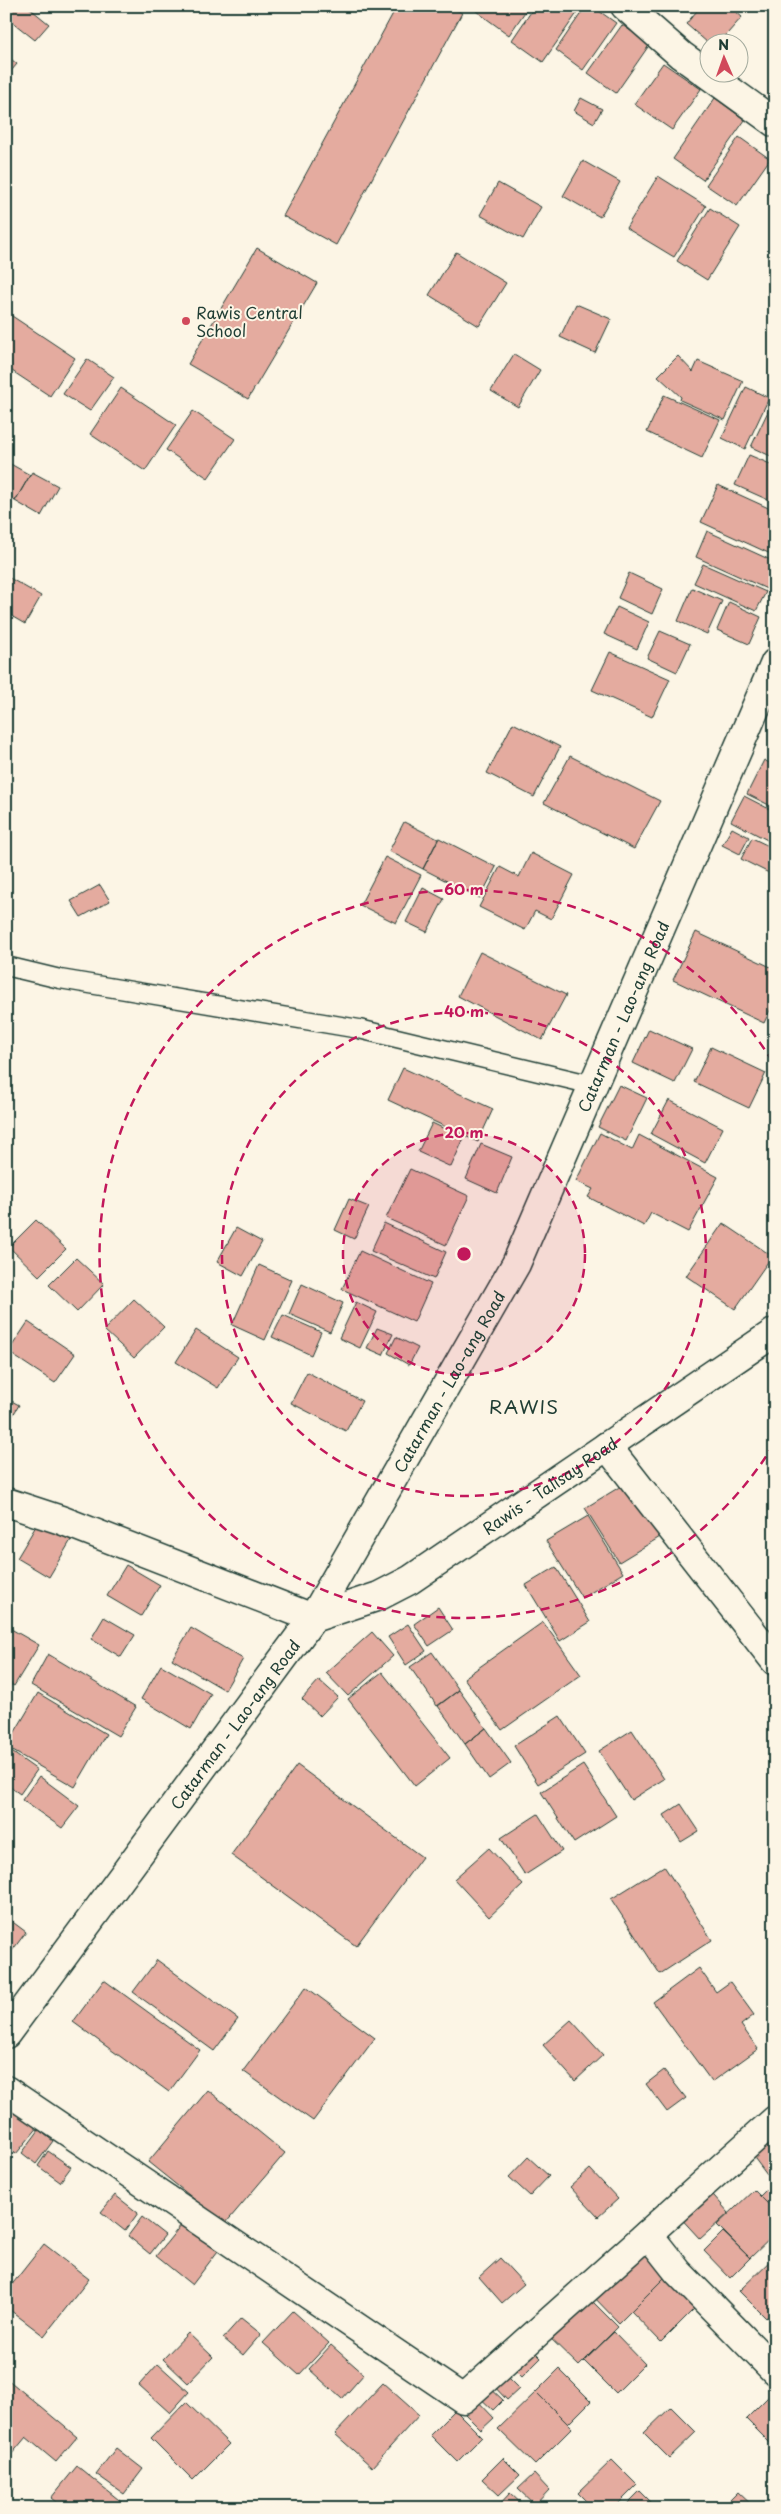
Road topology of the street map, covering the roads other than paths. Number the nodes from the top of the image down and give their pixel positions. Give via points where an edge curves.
1 (626, 6) edge
2 (775, 123) edge
3 (773, 674) edge
4 (6, 966) edge
5 (593, 1085) junction
6 (775, 1332) edge
7 (607, 1446) junction
8 (6, 1502) edge
9 (312, 1618) junction
10 (775, 1662) edge
11 (6, 2034) edge
12 (6, 2090) edge
13 (775, 2120) edge
14 (648, 2234) junction
15 (775, 2370) edge

1 - 2 street via 681,55
3 - 5 street, Catarman - Lao-ang Road
4 - 5 lane via 60,979 358,1029
5 - 9 street, Catarman - Lao-ang Road via 516,1264
6 - 7 street, Rawis - Talisay Road
7 - 9 street, Rawis - Talisay Road via 410,1580 379,1596
7 - 10 street
8 - 9 street via 61,1520
9 - 11 street, Catarman - Lao-ang Road
12 - 14 street via 463,2398
13 - 14 street
14 - 15 street via 678,2272

